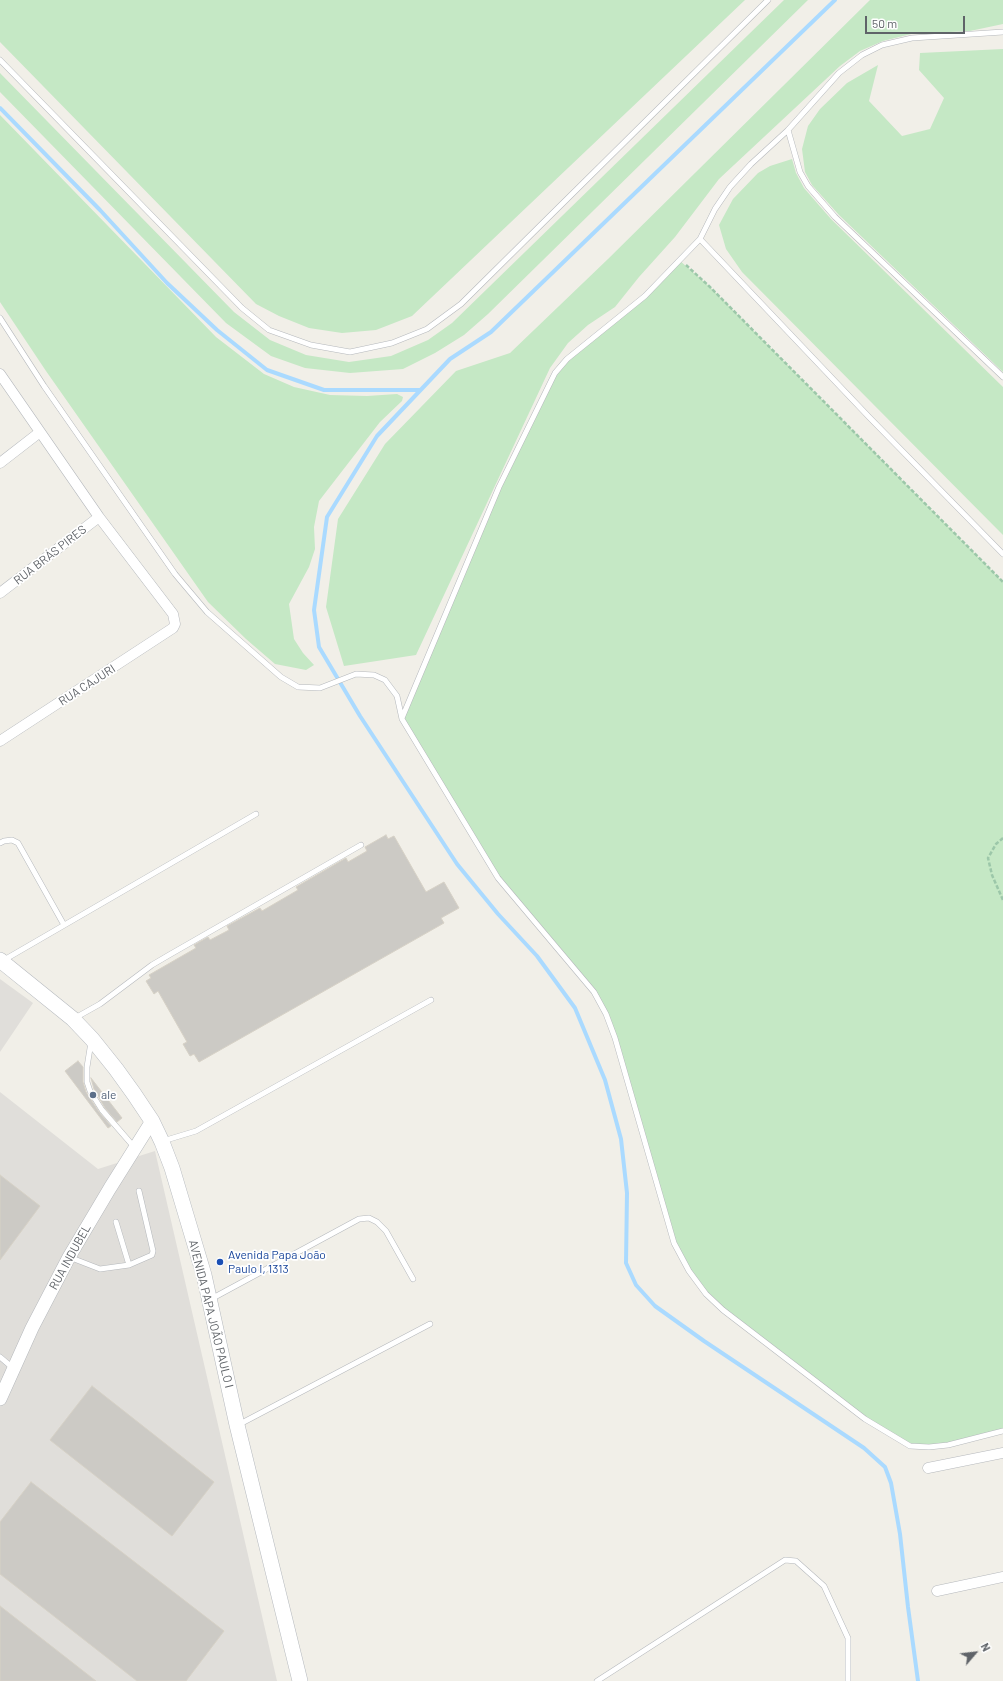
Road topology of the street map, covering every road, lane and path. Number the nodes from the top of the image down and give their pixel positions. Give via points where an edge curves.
1 (768, 0) edge
2 (1003, 32) edge
3 (0, 60) edge
4 (788, 130) junction
5 (700, 239) junction
6 (679, 260) junction
7 (0, 318) edge
8 (0, 374) edge
9 (1003, 377) edge
10 (40, 432) junction
11 (0, 463) edge
12 (99, 517) junction
13 (1003, 554) edge
14 (1003, 582) edge
15 (0, 593) edge
16 (402, 719) junction
17 (0, 741) edge
18 (256, 814) dead end
19 (1003, 838) edge
20 (0, 843) edge
21 (361, 846) dead end
22 (1003, 900) edge
23 (64, 925) junction
24 (1, 960) edge
25 (431, 1000) dead end
26 (73, 1019) junction
27 (92, 1039) junction
28 (152, 1121) junction
29 (162, 1142) junction
30 (135, 1148) junction
31 (139, 1191) dead end
32 (116, 1222) dead end
33 (70, 1257) junction
34 (129, 1266) junction
35 (413, 1279) dead end
36 (210, 1300) junction
37 (430, 1324) dead end
38 (0, 1357) edge
39 (13, 1369) junction
40 (0, 1399) edge
41 (237, 1425) junction
42 (1003, 1431) edge
43 (1003, 1453) edge
44 (928, 1468) dead end
45 (1003, 1577) edge
46 (937, 1591) dead end
47 (298, 1678) edge
48 (597, 1681) edge
49 (848, 1681) edge

1 - 3 lane via 461,304 427,329 392,342 350,352 311,345 269,330 242,308
2 - 4 lane via 912,38 882,45 862,55 839,73
4 - 5 lane via 730,186
4 - 9 lane via 800,172 808,186 835,217
5 - 6 lane
5 - 13 lane
6 - 14 path via 710,287
6 - 16 lane via 645,296 567,359 555,373 499,487
7 - 16 lane via 170,568 202,606 281,677 298,687 320,688 356,674 374,675 385,680 397,696
8 - 10 street
10 - 11 street
10 - 12 street
12 - 15 street, RUA BRÁS PIRES
12 - 17 street, RUA CAJURI via 173,614 174,628
16 - 42 lane via 498,878 594,992 600,1003 615,1038 674,1243 689,1271 706,1294 723,1310 865,1419 910,1446 948,1445
18 - 23 lane
19 - 22 path via 988,858
20 - 23 lane via 12,840 18,843
21 - 26 lane via 152,965 100,1004
23 - 24 lane
24 - 26 main road, AVENIDA PAPA JOÃO PAULO I
25 - 29 lane via 196,1131
26 - 27 main road, AVENIDA PAPA JOÃO PAULO I
27 - 28 main road, AVENIDA PAPA JOÃO PAULO I
27 - 30 lane via 87,1067 90,1091 102,1110
28 - 29 main road, AVENIDA PAPA JOÃO PAULO I
28 - 30 street, RUA INDUBEL
29 - 36 main road, AVENIDA PAPA JOÃO PAULO I via 172,1168
30 - 33 street, RUA INDUBEL
31 - 34 lane via 153,1251 152,1255
32 - 34 lane
33 - 34 lane via 100,1268
33 - 39 street, RUA INDUBEL
35 - 36 lane via 386,1231 369,1218 359,1219
36 - 41 main road, AVENIDA PAPA JOÃO PAULO I
37 - 41 lane
38 - 39 lane
39 - 40 street, RUA INDUBEL
41 - 47 main road, AVENIDA PAPA JOÃO PAULO I
43 - 44 street
45 - 46 street
48 - 49 lane via 785,1560 796,1561 824,1586 848,1638

